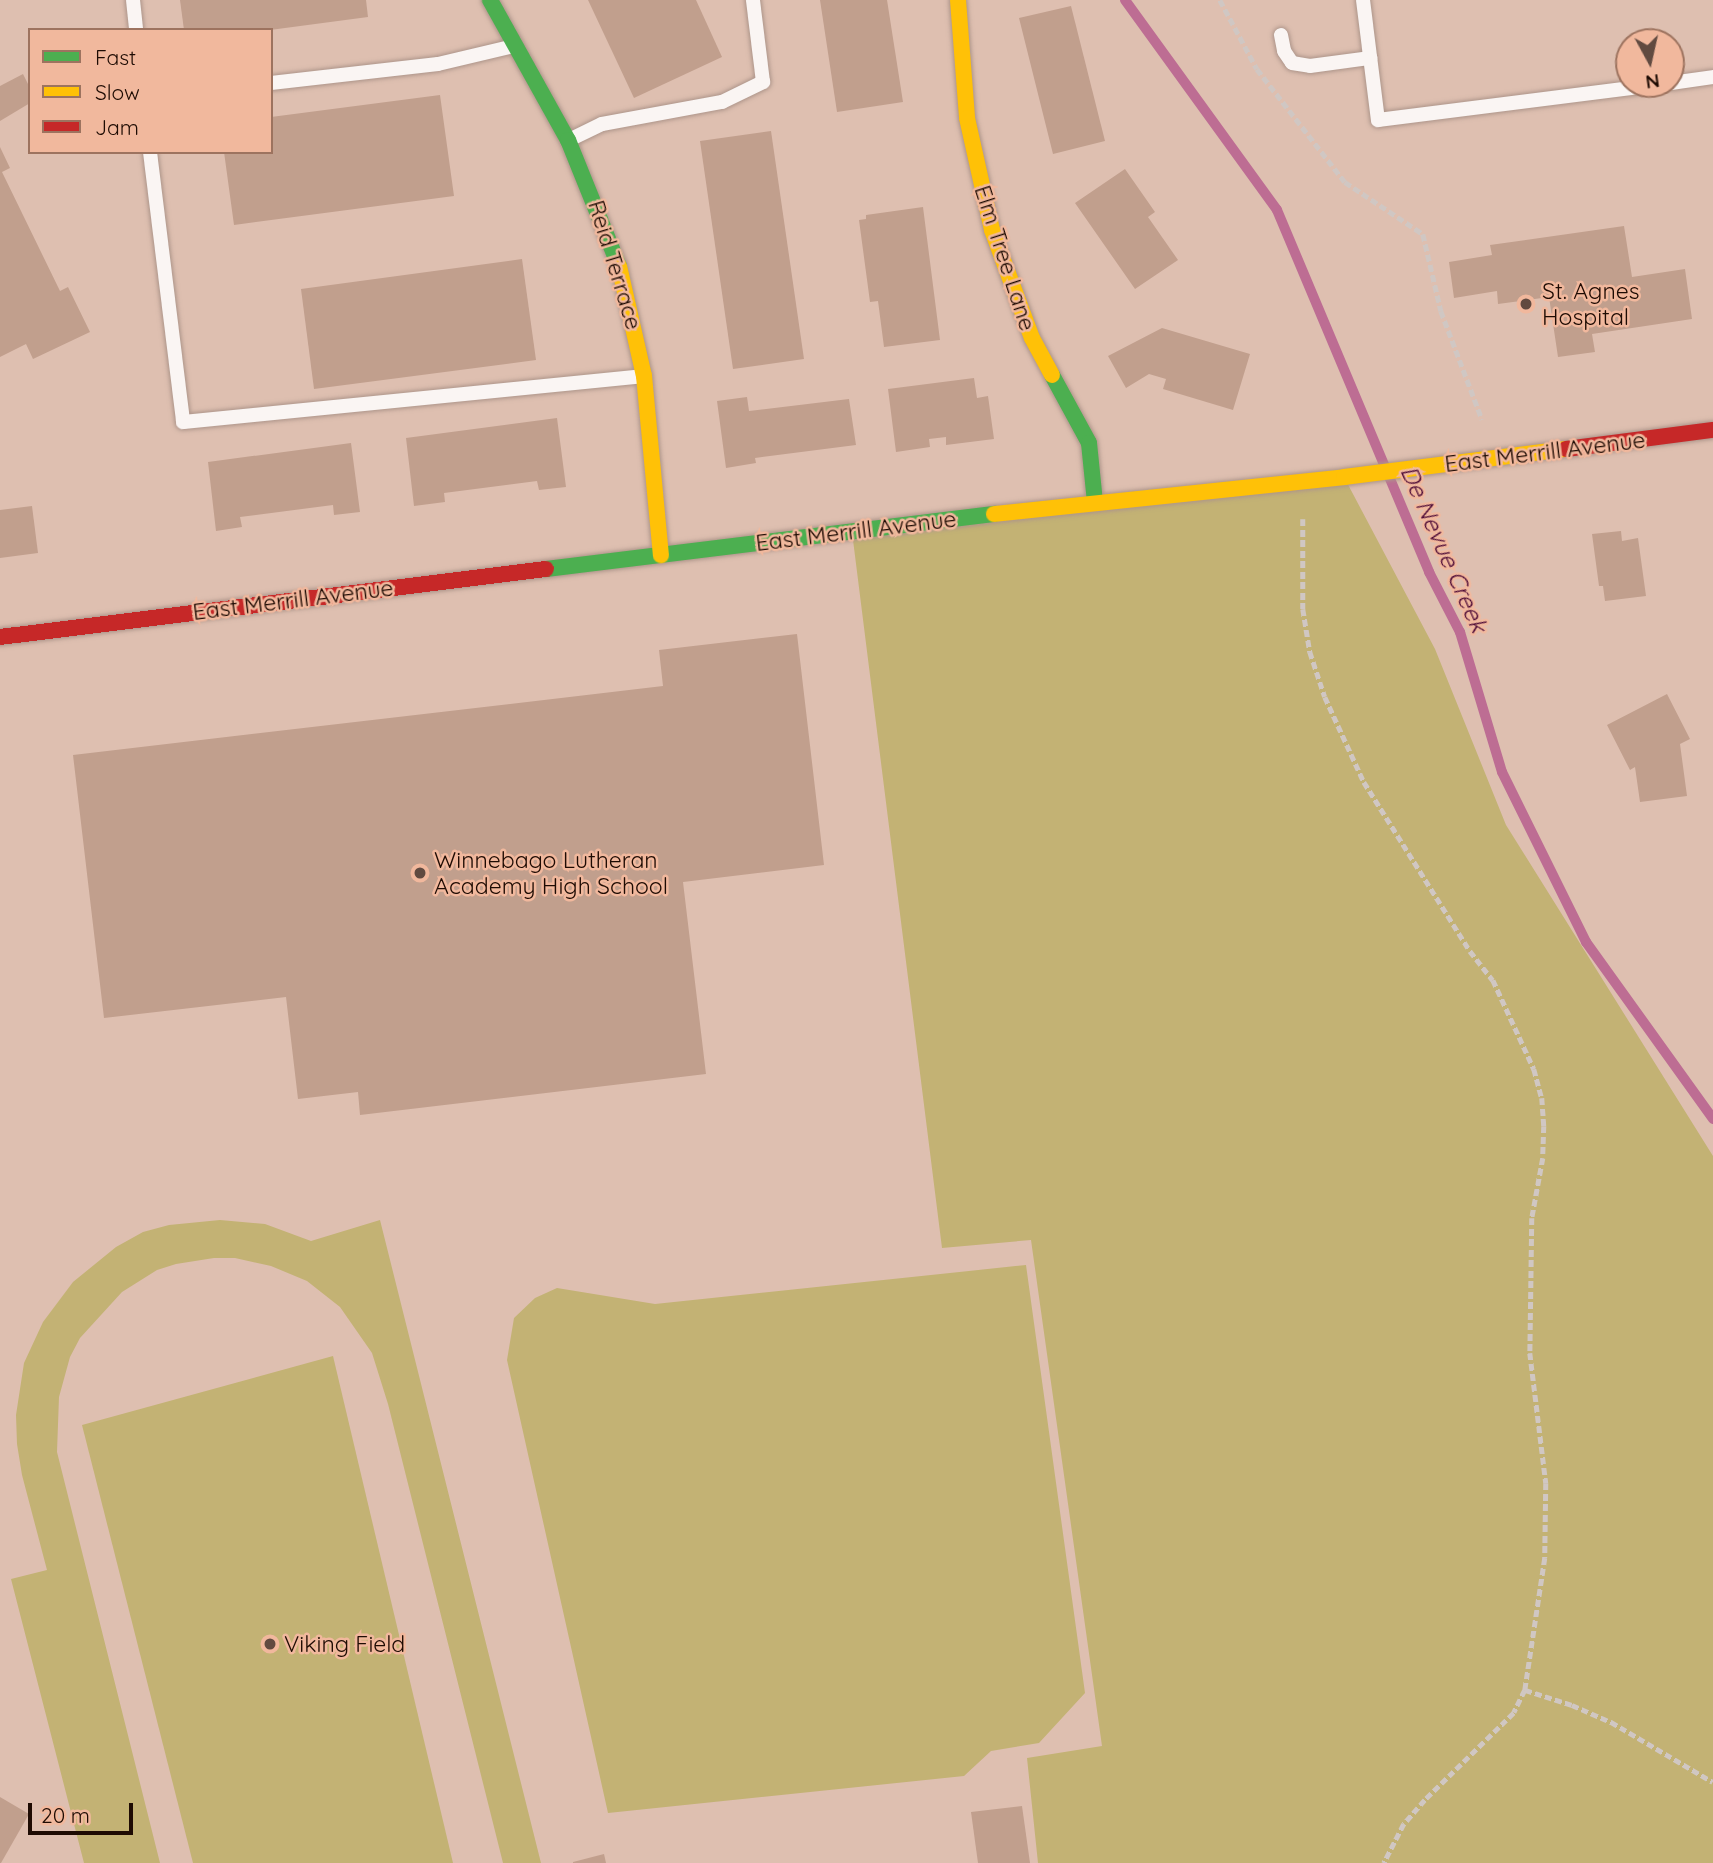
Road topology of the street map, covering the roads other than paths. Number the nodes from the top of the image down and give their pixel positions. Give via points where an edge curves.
1 (133, 0) edge
2 (490, 0) edge
3 (753, 0) edge
4 (958, 0) edge
5 (1363, 0) edge
6 (136, 28) edge
7 (1281, 35) dead end
8 (515, 45) junction
9 (1370, 58) junction
10 (1713, 77) edge
11 (1685, 81) edge
12 (273, 83) edge
13 (1615, 90) edge
14 (568, 140) junction
15 (150, 154) edge
16 (644, 376) junction
17 (1713, 430) edge
18 (1095, 502) junction
19 (661, 555) junction
20 (0, 637) edge

1 - 6 lane
2 - 8 street, Reid Terrace
3 - 14 lane via 763,82 722,102 602,124
4 - 18 street, Elm Tree Lane via 967,118 992,230 1032,338 1089,443
5 - 9 lane
7 - 9 lane via 1292,63 1310,66
8 - 12 lane via 438,64
8 - 14 street, Reid Terrace
9 - 13 lane via 1378,120
10 - 11 lane
14 - 16 street, Reid Terrace via 617,258
15 - 16 lane via 183,422
16 - 19 street, Reid Terrace
17 - 18 street, East Merrill Avenue via 1344,477
18 - 19 street, East Merrill Avenue
19 - 20 street, East Merrill Avenue

